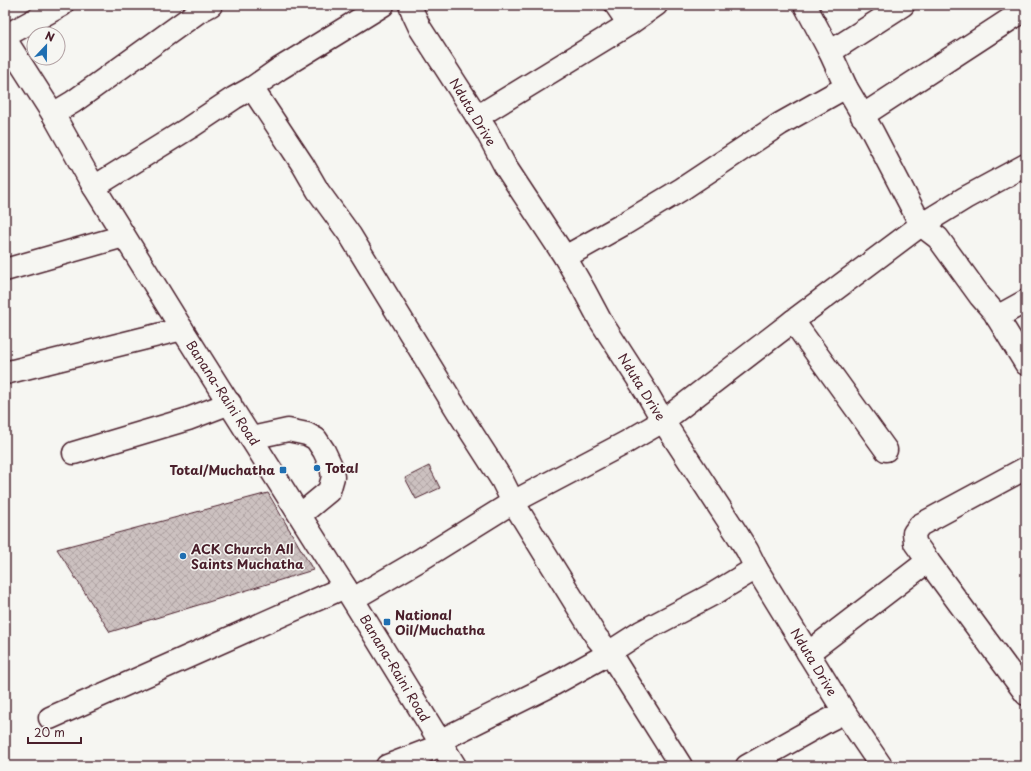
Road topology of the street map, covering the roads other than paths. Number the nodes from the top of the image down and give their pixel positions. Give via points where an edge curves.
1 (62, 5) edge
2 (383, 5) edge
3 (410, 5) edge
4 (616, 5) edge
5 (656, 5) edge
6 (805, 5) edge
7 (903, 5) edge
8 (201, 7) edge
9 (1026, 9) edge
10 (629, 24) junction
11 (5, 36) edge
12 (5, 39) edge
13 (830, 52) junction
14 (846, 87) junction
15 (252, 88) junction
16 (53, 114) junction
17 (862, 116) junction
18 (477, 117) junction
19 (1026, 165) edge
20 (94, 186) junction
21 (921, 225) junction
22 (124, 236) junction
23 (565, 258) junction
24 (5, 270) edge
25 (1026, 302) edge
26 (997, 317) junction
27 (793, 321) junction
28 (182, 329) junction
29 (1023, 352) edge
30 (5, 373) edge
31 (230, 403) junction
32 (663, 421) junction
33 (251, 438) junction
34 (886, 450) dead end
35 (74, 453) dead end
36 (1026, 468) edge
37 (513, 502) junction
38 (300, 515) junction
39 (928, 561) junction
40 (756, 568) junction
41 (349, 593) junction
42 (609, 652) junction
43 (808, 653) junction
44 (1026, 694) edge
45 (845, 713) junction
46 (50, 718) dead end
47 (440, 743) junction
48 (387, 766) edge
49 (455, 766) edge
50 (681, 766) edge
51 (747, 766) edge
52 (881, 766) edge

1 - 11 street
2 - 15 street
3 - 18 street, Nduta Drive via 420,28
4 - 10 street
5 - 10 street
6 - 13 street
7 - 13 street
8 - 16 street
9 - 17 street
10 - 18 street
12 - 16 street, Banana-Raini Road
13 - 14 street
14 - 17 street
14 - 23 street via 780,124 682,189
15 - 20 street
15 - 37 street via 318,191 350,235 502,480
16 - 20 street, Banana-Raini Road
17 - 21 street
18 - 23 street, Nduta Drive via 511,176
19 - 21 street
20 - 22 street, Banana-Raini Road
21 - 26 street via 938,238
21 - 27 street
22 - 24 street
22 - 28 street, Banana-Raini Road
23 - 32 street, Nduta Drive
25 - 26 street
26 - 29 street
27 - 32 street
27 - 34 street
28 - 30 street
28 - 31 street, Banana-Raini Road
31 - 33 street, Banana-Raini Road
31 - 35 street via 188,419
32 - 37 street
32 - 40 street, Nduta Drive via 737,534
33 - 38 street, Banana-Raini Road
33 - 38 street via 288,430 307,434 316,439 324,451 333,477 329,491
36 - 39 street via 920,525 914,533 915,543
37 - 41 street via 420,560
37 - 42 street via 597,638
38 - 41 street, Banana-Raini Road
39 - 43 street
39 - 44 street
40 - 42 street
40 - 43 street, Nduta Drive
41 - 46 street
41 - 47 street, Banana-Raini Road
42 - 47 street via 554,684
42 - 50 street
43 - 45 street, Nduta Drive
45 - 51 street
45 - 52 street, Nduta Drive
47 - 48 street
47 - 49 street, Banana-Raini Road

